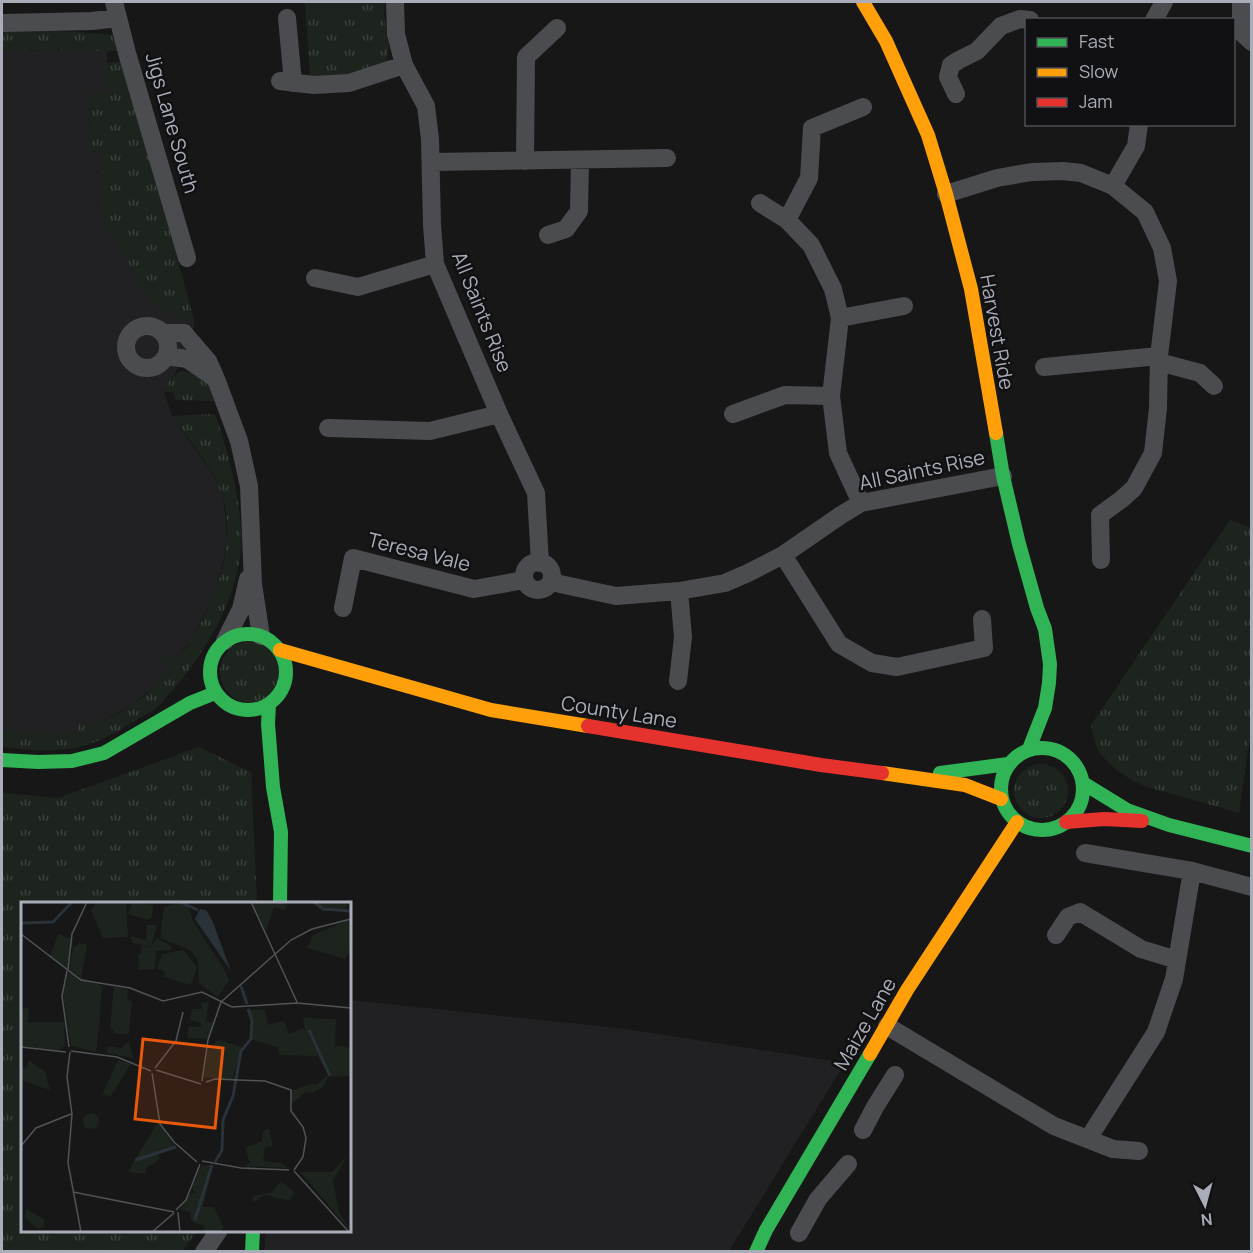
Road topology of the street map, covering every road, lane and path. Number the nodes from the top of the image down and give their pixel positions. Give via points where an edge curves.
1 (395, 2) edge
2 (863, 2) edge
3 (1164, 2) edge
4 (1241, 2) edge
5 (116, 10) edge
6 (287, 18) dead end
7 (1155, 18) edge
8 (1025, 20) edge
9 (2, 23) edge
10 (556, 28) dead end
11 (1251, 42) edge
12 (404, 65) junction
13 (956, 94) dead end
14 (863, 107) dead end
15 (1139, 126) edge
16 (667, 158) dead end
17 (580, 160) junction
18 (525, 161) junction
19 (431, 162) junction
20 (1113, 186) junction
21 (946, 194) junction
22 (760, 203) dead end
23 (787, 220) junction
24 (549, 235) dead end
25 (187, 258) dead end
26 (435, 264) junction
27 (315, 278) dead end
28 (904, 306) dead end
29 (840, 318) junction
30 (163, 333) junction
31 (166, 356) junction
32 (1159, 359) junction
33 (1044, 367) dead end
34 (216, 379) junction
35 (1214, 386) dead end
36 (831, 396) junction
37 (499, 414) junction
38 (733, 414) dead end
39 (328, 428) dead end
40 (1003, 476) junction
41 (861, 503) junction
42 (783, 555) junction
43 (252, 560) junction
44 (1101, 560) dead end
45 (540, 563) junction
46 (524, 580) junction
47 (550, 581) junction
48 (679, 591) junction
49 (343, 608) dead end
50 (982, 619) dead end
51 (261, 636) junction
52 (225, 641) junction
53 (279, 650) junction
54 (209, 667) junction
55 (343, 669) junction
56 (323, 675) dead end
57 (300, 680) dead end
58 (678, 681) dead end
59 (1049, 683) junction
60 (283, 686) junction
61 (215, 693) junction
62 (269, 704) junction
63 (236, 708) junction
64 (1054, 719) dead end
65 (246, 723) dead end
66 (143, 729) junction
67 (258, 747) dead end
68 (1029, 749) junction
69 (2, 760) edge
70 (1008, 764) junction
71 (892, 774) junction
72 (1083, 783) junction
73 (273, 787) junction
74 (1001, 799) junction
75 (1017, 822) junction
76 (1066, 822) junction
77 (1169, 825) junction
78 (1251, 846) edge
79 (1085, 853) dead end
80 (1192, 871) junction
81 (1251, 887) edge
82 (280, 902) edge
83 (1056, 935) dead end
84 (1177, 960) junction
85 (887, 1026) junction
86 (895, 1075) dead end
87 (849, 1091) junction
88 (875, 1107) junction
89 (863, 1131) dead end
90 (1088, 1139) junction
91 (1139, 1150) dead end
92 (848, 1164) dead end
93 (794, 1183) junction
94 (818, 1199) junction
95 (218, 1232) edge
96 (253, 1232) edge
97 (799, 1233) dead end
98 (204, 1251) edge
99 (252, 1251) edge
100 (756, 1251) edge

1 - 12 street, All Saints Rise via 396,34
2 - 21 street, Harvest Ride via 919,111
3 - 7 street
4 - 11 street via 1241,32
5 - 9 street via 92,21
5 - 25 street, Jigs Lane South
6 - 12 street via 287,82 314,86 349,84
8 - 13 street via 1001,26 977,51 951,65 948,77
10 - 18 street via 526,57
12 - 19 street, All Saints Rise via 426,106
14 - 23 street via 812,128 810,178
15 - 20 street via 1136,146
16 - 17 street
17 - 18 street
17 - 24 street via 579,211 566,229
18 - 19 street
19 - 26 street, All Saints Rise
20 - 21 street via 1081,173 1045,171 997,178
20 - 32 street via 1144,212 1162,248 1168,281
21 - 40 street, Harvest Ride via 971,289
22 - 23 street
23 - 29 street via 811,245 833,289
26 - 27 street via 357,287
26 - 37 street, All Saints Rise
28 - 29 street
29 - 36 street
30 - 31 street via 167,339
30 - 31 street via 151,326 135,329 125,350 130,362 144,369 156,367
30 - 34 street via 184,333 208,361
31 - 34 street via 188,359
32 - 33 street
32 - 35 street via 1200,373
32 - 44 street via 1153,453 1134,488 1100,515
34 - 43 street via 239,441 249,486
36 - 38 street via 785,395
36 - 41 street via 838,453
37 - 39 street via 430,431
37 - 45 street, All Saints Rise via 536,493
40 - 41 street, All Saints Rise
40 - 59 street, Harvest Ride via 1045,629
41 - 42 street, All Saints Rise
42 - 48 street, All Saints Rise via 725,583
42 - 50 street via 839,644 872,663 897,667 984,648
43 - 51 street
43 - 52 street via 240,609
45 - 46 street via 527,568
45 - 47 street, All Saints Rise via 550,571
46 - 47 street, All Saints Rise via 530,588 539,590
46 - 49 street, Teresa Vale via 474,588 353,558
47 - 48 street, All Saints Rise via 616,596
48 - 58 street via 683,637
51 - 52 street via 237,635
51 - 53 street
52 - 54 street via 213,654
53 - 55 street, County Lane
53 - 60 street via 286,665
54 - 61 street
54 - 66 street
55 - 56 street
55 - 71 street, County Lane via 491,710
57 - 60 street
59 - 64 street, Harvest Ride
59 - 68 street, Harvest Ride via 1045,708
60 - 62 street
61 - 63 street
61 - 66 street
62 - 63 street via 252,710
62 - 73 street
63 - 65 street
66 - 69 street via 104,753 72,761
67 - 73 street
68 - 70 street
68 - 72 street via 1061,747 1075,764
70 - 71 street, County Lane
70 - 74 street via 1001,780
71 - 74 street, County Lane via 965,785
72 - 76 street via 1077,810
72 - 77 street via 1127,810
73 - 82 street via 281,832
74 - 75 street
75 - 76 street via 1040,830
75 - 85 street, Maize Lane
76 - 77 street via 1125,819
77 - 78 street
79 - 80 street
80 - 81 street
80 - 84 street
83 - 84 street via 1068,917 1080,912 1141,949
84 - 90 street via 1156,1032
85 - 87 street, Maize Lane
85 - 90 street via 1054,1126
86 - 88 street
87 - 88 street
87 - 93 street, Maize Lane
88 - 89 street
90 - 91 street via 1113,1149
92 - 94 street
93 - 94 street
93 - 100 street, Maize Lane
94 - 97 street
95 - 98 street
96 - 99 street

